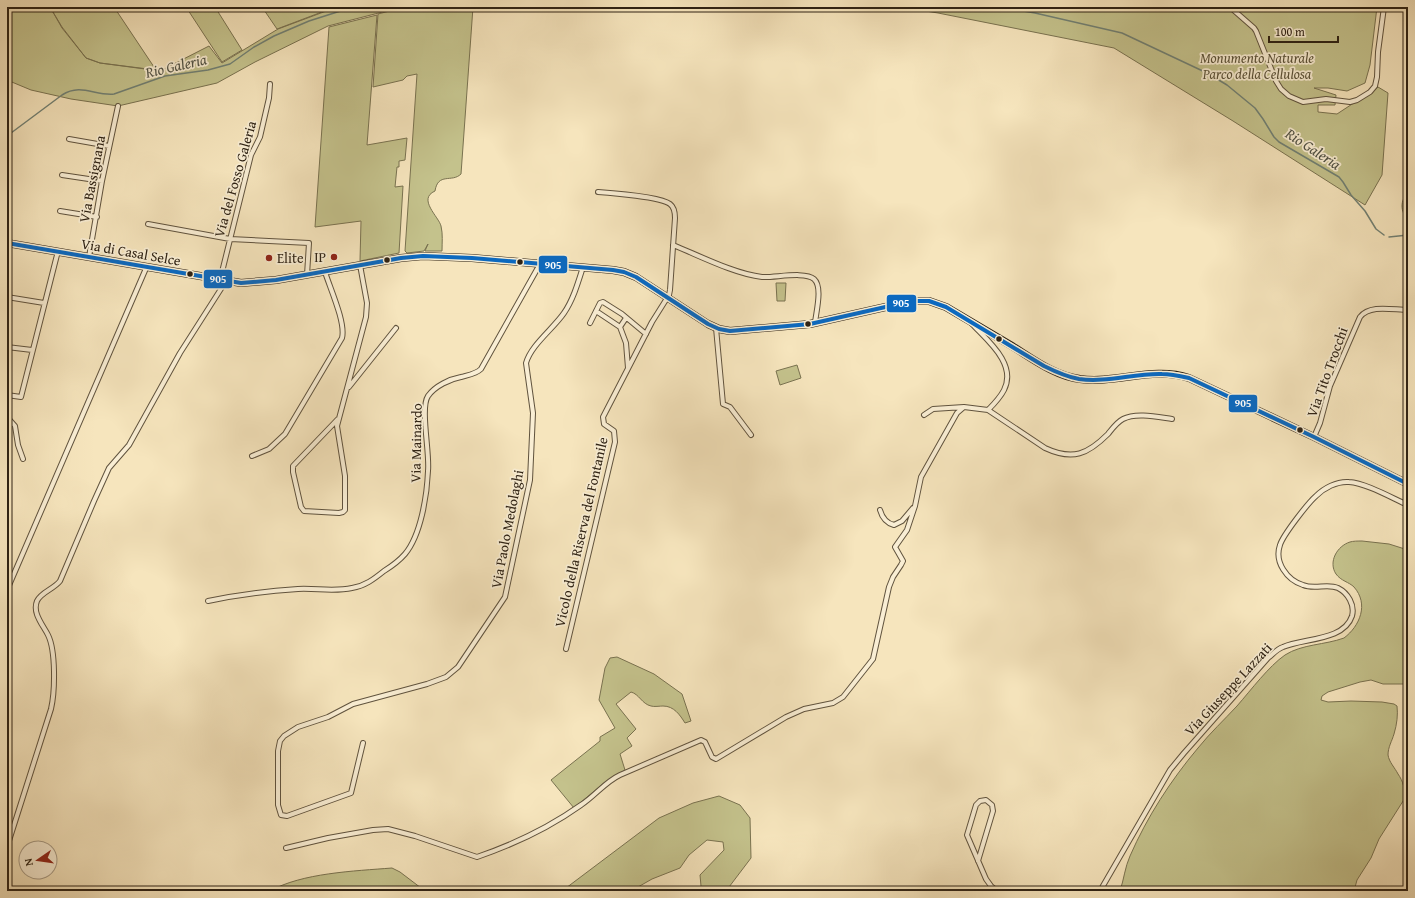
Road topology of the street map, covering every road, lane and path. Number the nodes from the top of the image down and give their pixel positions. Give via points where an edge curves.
1 (1230, 7) edge
2 (1384, 7) edge
3 (270, 84) dead end
4 (118, 106) dead end
5 (69, 139) dead end
6 (110, 146) junction
7 (62, 175) dead end
8 (102, 181) junction
9 (598, 192) dead end
10 (60, 211) dead end
11 (96, 217) junction
12 (148, 224) dead end
13 (230, 239) junction
14 (7, 243) edge
15 (673, 245) junction
16 (58, 251) junction
17 (89, 256) junction
18 (540, 264) junction
19 (360, 265) junction
20 (147, 266) junction
21 (583, 267) junction
22 (325, 272) junction
23 (308, 275) junction
24 (223, 280) junction
25 (7, 297) edge
26 (667, 297) junction
27 (44, 303) junction
28 (1408, 310) edge
29 (596, 311) junction
30 (626, 318) junction
31 (970, 322) junction
32 (590, 323) dead end
33 (815, 323) junction
34 (620, 327) junction
35 (396, 328) dead end
36 (716, 328) junction
37 (646, 334) junction
38 (7, 347) edge
39 (32, 350) junction
40 (628, 368) junction
41 (347, 389) junction
42 (7, 395) edge
43 (964, 407) junction
44 (988, 410) junction
45 (924, 415) dead end
46 (7, 417) edge
47 (338, 419) junction
48 (1172, 419) dead end
49 (751, 435) dead end
50 (1314, 437) junction
51 (252, 456) dead end
52 (24, 459) dead end
53 (1408, 484) edge
54 (1408, 504) edge
55 (915, 506) junction
56 (880, 510) dead end
57 (7, 590) edge
58 (208, 601) dead end
59 (566, 649) dead end
60 (363, 743) dead end
61 (7, 847) edge
62 (286, 848) dead end
63 (978, 861) junction
64 (997, 891) edge
65 (1100, 891) edge

1 - 2 street via 1254,28 1276,81 1284,92 1301,102 1326,99 1345,103 1357,100 1375,86
3 - 13 street, Via del Fosso Galeria via 260,137 251,155
4 - 6 street, Via Bassignana
5 - 6 street
6 - 8 street, Via Bassignana
7 - 8 street
8 - 11 street, Via Bassignana
9 - 15 street, Vicolo della Riserva del Fontanile via 652,198 669,203 675,216
10 - 11 street
11 - 17 street, Via Bassignana
12 - 13 street
13 - 23 street via 309,243
13 - 24 street, Via del Fosso Galeria
14 - 16 main road, Via di Casal Selce
15 - 26 street, Vicolo della Riserva del Fontanile via 670,290
15 - 33 street via 750,274 764,277 811,277 816,281 818,288
16 - 17 main road, Via di Casal Selce
16 - 27 street
17 - 20 main road, Via di Casal Selce
18 - 19 main road, Via di Casal Selce via 430,256
18 - 21 main road, Via di Casal Selce
18 - 58 street, Via Mainardo via 480,370 439,386 427,398 424,413 428,476 418,532 402,558 370,582 353,588 296,589
19 - 22 main road, Via di Casal Selce
19 - 41 street via 366,297 366,314
20 - 24 main road, Via di Casal Selce
20 - 57 street
21 - 26 main road, Via di Casal Selce via 628,274
21 - 60 street, Via Paolo Medolaghi via 561,318 528,357 526,363 533,413 530,480 506,596 458,667 446,677 353,704 328,717 298,727 284,736 278,751 278,805 281,814 287,816 351,792
22 - 23 main road, Via di Casal Selce
22 - 51 street via 341,320 342,338 284,434 269,449
23 - 24 main road, Via di Casal Selce via 254,283
24 - 61 street, Via del Fosso Galeria via 129,445 110,468 61,580 36,602 38,617 51,644 53,698
25 - 27 street
26 - 36 main road, Via di Casal Selce
26 - 37 street, Vicolo della Riserva del Fontanile
27 - 39 street
28 - 50 street, Via Tito Trocchi via 1370,309 1361,315 1332,380
29 - 30 street via 600,302 603,302
29 - 32 street
29 - 34 street
30 - 34 street
30 - 37 street
31 - 33 main road, Via di Casal Selce via 938,304 916,300
31 - 44 street via 1001,356 1007,371 1004,391
31 - 50 main road, Via di Casal Selce via 1067,376 1088,380 1161,373 1177,374
33 - 36 main road, Via di Casal Selce via 734,331
34 - 40 street via 626,343
35 - 41 street
36 - 49 street via 723,404 730,407
37 - 40 street, Vicolo della Riserva del Fontanile
38 - 39 street
39 - 42 street via 21,397
40 - 59 street, Vicolo della Riserva del Fontanile via 603,417 604,424 614,431 615,441
41 - 47 street
43 - 44 street
43 - 45 street via 936,408
43 - 55 street via 954,416 921,477
44 - 48 street via 1045,448 1071,454 1082,453 1092,448 1118,422 1126,418 1148,416
46 - 52 street via 15,426 18,445
47 - 47 street via 337,431 345,476 344,510 339,513 304,511 294,479 293,466
50 - 53 main road, Via di Casal Selce
54 - 65 street, Via Giuseppe Lazzati via 1360,484 1346,482 1323,490 1307,505 1280,544 1280,563 1286,575 1298,584 1312,587 1332,586 1346,593 1352,606 1349,622 1334,634 1283,647 1268,658 1170,770
55 - 56 street via 894,525 884,519
55 - 62 street via 906,532 895,547 902,558 902,563 890,584 873,659 841,699 804,709 786,717 718,759 713,758 705,742 701,740 625,772 610,780 581,805 552,822 509,846 477,857 388,829
63 - 63 street via 993,811 992,805 986,800 976,805 967,833
63 - 64 street via 987,881

